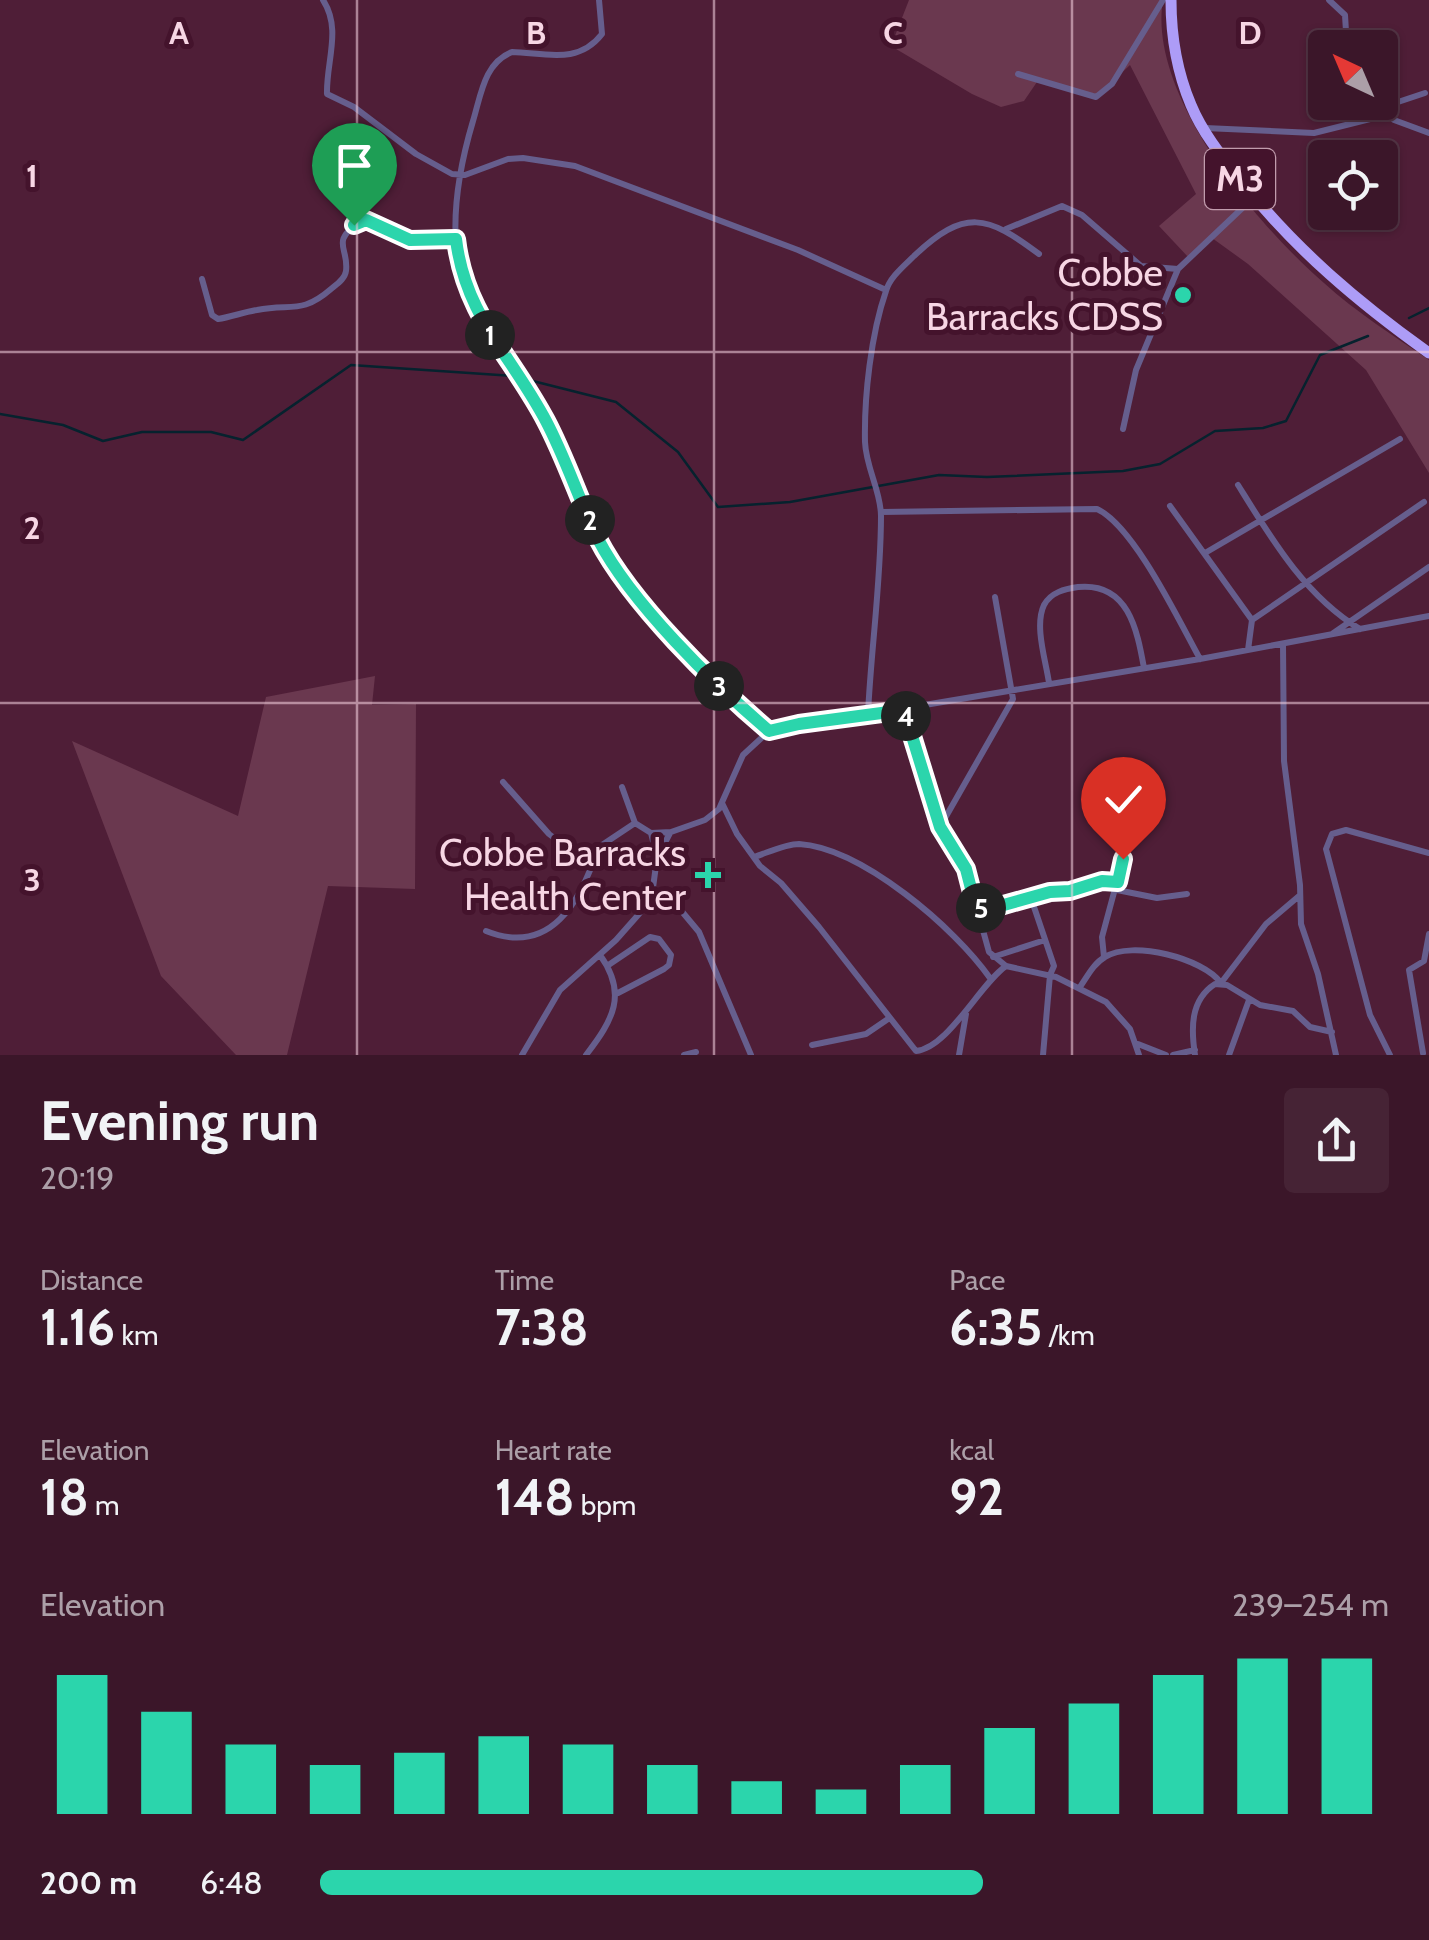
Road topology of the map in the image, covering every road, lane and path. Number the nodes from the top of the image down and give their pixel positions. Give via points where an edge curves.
1 (322, 0) edge
2 (599, 0) edge
3 (1163, 0) edge
4 (1172, 0) edge
5 (1329, 0) edge
6 (1346, 30) edge
7 (1018, 74) dead end
8 (1425, 93) dead end
9 (1398, 101) edge
10 (1363, 120) edge
11 (1398, 120) edge
12 (1202, 128) junction
13 (1429, 133) edge
14 (459, 175) junction
15 (1254, 197) junction
16 (1006, 229) junction
17 (456, 239) junction
18 (1039, 254) dead end
19 (1178, 268) junction
20 (202, 278) dead end
21 (886, 290) junction
22 (1429, 352) edge
23 (1124, 430) dead end
24 (1400, 439) dead end
25 (1238, 485) dead end
26 (1424, 502) dead end
27 (1170, 506) dead end
28 (881, 512) junction
29 (1260, 520) junction
30 (1206, 553) junction
31 (1429, 567) edge
32 (1306, 584) junction
33 (995, 597) dead end
34 (1429, 616) edge
35 (1252, 620) junction
36 (1349, 622) junction
37 (1361, 630) junction
38 (1331, 634) junction
39 (1283, 644) junction
40 (1248, 650) junction
41 (1200, 659) junction
42 (1144, 668) junction
43 (1050, 683) junction
44 (1012, 690) junction
45 (904, 710) junction
46 (868, 714) junction
47 (769, 731) junction
48 (502, 782) dead end
49 (622, 786) dead end
50 (721, 801) junction
51 (635, 824) junction
52 (940, 827) junction
53 (671, 832) junction
54 (650, 833) junction
55 (599, 847) junction
56 (1429, 853) edge
57 (754, 857) junction
58 (657, 858) junction
59 (1123, 859) dead end
60 (1118, 886) junction
61 (1187, 894) dead end
62 (1300, 895) junction
63 (652, 896) junction
64 (1030, 898) junction
65 (976, 908) junction
66 (486, 932) dead end
67 (1429, 934) edge
68 (1045, 940) junction
69 (991, 954) junction
70 (600, 955) junction
71 (1104, 957) junction
72 (973, 958) junction
73 (1427, 964) edge
74 (607, 966) junction
75 (1006, 966) junction
76 (1050, 976) junction
77 (990, 978) junction
78 (1221, 983) junction
79 (1080, 987) junction
80 (618, 993) junction
81 (1248, 1000) junction
82 (966, 1013) junction
83 (888, 1018) junction
84 (1332, 1032) junction
85 (812, 1044) dead end
86 (1137, 1044) junction
87 (696, 1052) dead end
88 (921, 1053) edge
89 (1195, 1053) edge
90 (1423, 1053) edge
91 (522, 1055) edge
92 (586, 1055) edge
93 (684, 1055) edge
94 (752, 1055) edge
95 (960, 1055) edge
96 (1043, 1055) edge
97 (1140, 1055) edge
98 (1170, 1055) edge
99 (1229, 1055) edge
100 (1336, 1055) edge
101 (1390, 1055) edge

1 - 14 street via 333,32 327,94
2 - 14 street via 602,34 585,50 550,57 512,52 492,66
3 - 7 street via 1112,84 1096,96
4 - 12 highway, M3 via 1176,53
5 - 6 street via 1344,15
8 - 9 street
10 - 12 street via 1314,133
11 - 13 street
12 - 15 highway, M3
14 - 17 street
14 - 21 street via 524,158 575,166
15 - 19 street
15 - 22 highway, M3 via 1379,318
16 - 18 street
16 - 19 street via 1062,206 1082,214 1141,266
16 - 21 street via 986,222 950,229 906,264
17 - 20 street via 410,240 359,222 342,243 342,280 312,305 294,309 218,320
17 - 47 street via 468,294 545,420 599,541 646,608
19 - 23 street via 1136,370
21 - 28 street via 865,427
24 - 29 street
25 - 29 street
26 - 32 street
27 - 30 street
28 - 41 street via 1097,508 1110,514 1137,550
28 - 46 street
29 - 30 street
29 - 32 street
30 - 35 street
31 - 36 street
32 - 35 street
32 - 36 street
33 - 44 street
34 - 37 street
35 - 40 street
36 - 37 street
36 - 38 street
37 - 38 street
38 - 39 street
39 - 40 street
39 - 62 street via 1284,761
40 - 41 street
41 - 42 street
42 - 43 street
42 - 43 street via 1136,624 1124,604 1091,586 1067,588 1044,605 1040,622
43 - 44 street
44 - 45 street
44 - 52 street via 1006,715
45 - 46 street
45 - 52 street
46 - 47 street
47 - 50 street via 743,755
48 - 55 street via 562,847
49 - 51 street
50 - 53 street via 706,820
50 - 57 street
51 - 54 street
51 - 55 street
52 - 65 street via 966,869
53 - 54 street
53 - 58 street
54 - 58 street
55 - 66 street via 580,894 547,930 529,939
56 - 101 street via 1346,830 1332,834 1326,848 1370,1014
57 - 72 street via 796,844 827,850 917,901
57 - 83 street via 820,927
58 - 63 street
59 - 60 street
60 - 61 street via 1157,898
60 - 64 street via 1102,881
60 - 71 street via 1102,937
62 - 78 street via 1266,924
62 - 84 street via 1304,940
63 - 70 street
63 - 94 street via 678,908 699,932
64 - 65 street
64 - 68 street
65 - 69 street
67 - 73 street
68 - 69 street
68 - 76 street via 1054,966
69 - 72 street
69 - 75 street
70 - 74 street
70 - 91 street via 560,990
71 - 78 street via 1174,955
71 - 79 street
72 - 77 street
73 - 90 street via 1409,970
74 - 80 street
74 - 80 street via 650,938 659,939 670,955 664,969
75 - 76 street
75 - 77 street
76 - 79 street
76 - 96 street
77 - 82 street
78 - 81 street
78 - 89 street via 1204,993 1191,1022
79 - 86 street via 1123,1018
80 - 92 street
81 - 84 street via 1288,1009 1310,1027
81 - 99 street
82 - 88 street
82 - 95 street
83 - 85 street via 866,1034
83 - 88 street
84 - 100 street
86 - 97 street
86 - 98 street
87 - 93 street
89 - 98 street

